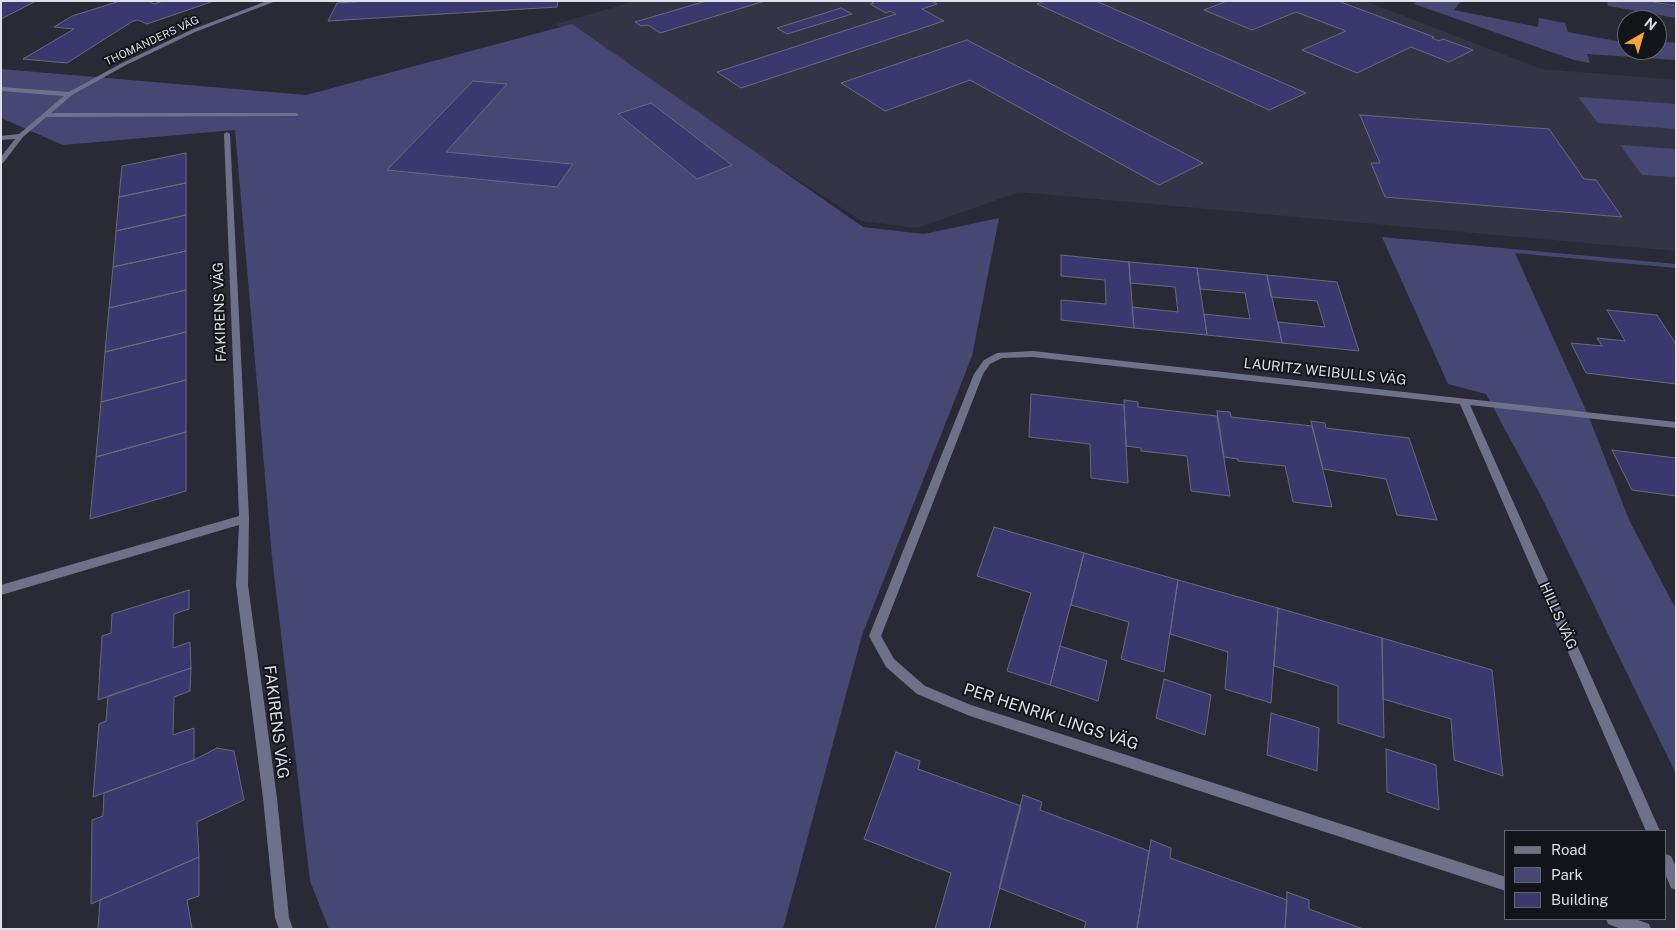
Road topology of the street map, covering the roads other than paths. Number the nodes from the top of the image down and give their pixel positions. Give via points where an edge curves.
1 (273, 1) edge
2 (1, 89) edge
3 (70, 94) junction
4 (45, 115) junction
5 (296, 115) dead end
6 (226, 134) dead end
7 (20, 136) junction
8 (1, 138) edge
9 (1, 162) edge
10 (979, 374) joint
11 (1463, 401) junction
12 (1676, 425) edge
13 (244, 519) junction
14 (1, 590) edge
15 (1653, 830) edge
16 (1667, 863) edge
17 (1504, 883) edge
18 (1676, 883) edge
19 (1616, 920) edge
20 (286, 929) edge
21 (1644, 929) edge

1 - 3 street, THOMANDERS VÄG via 193,31
2 - 3 street
3 - 4 street, THOMANDERS VÄG
4 - 5 street
4 - 7 street, THOMANDERS VÄG
6 - 13 street, FAKIRENS VÄG
7 - 8 street
7 - 9 street, THOMANDERS VÄG
10 - 11 street, LAURITZ WEIBULLS VÄG via 987,362 1000,355 1033,354
10 - 17 street, PER HENRIK LINGS VÄG via 875,636 890,663 920,690 970,710
11 - 12 street, LAURITZ WEIBULLS VÄG
11 - 15 street, HILLS VÄG
13 - 14 street
13 - 20 street, FAKIRENS VÄG via 242,586 282,918
16 - 18 street
19 - 21 street

